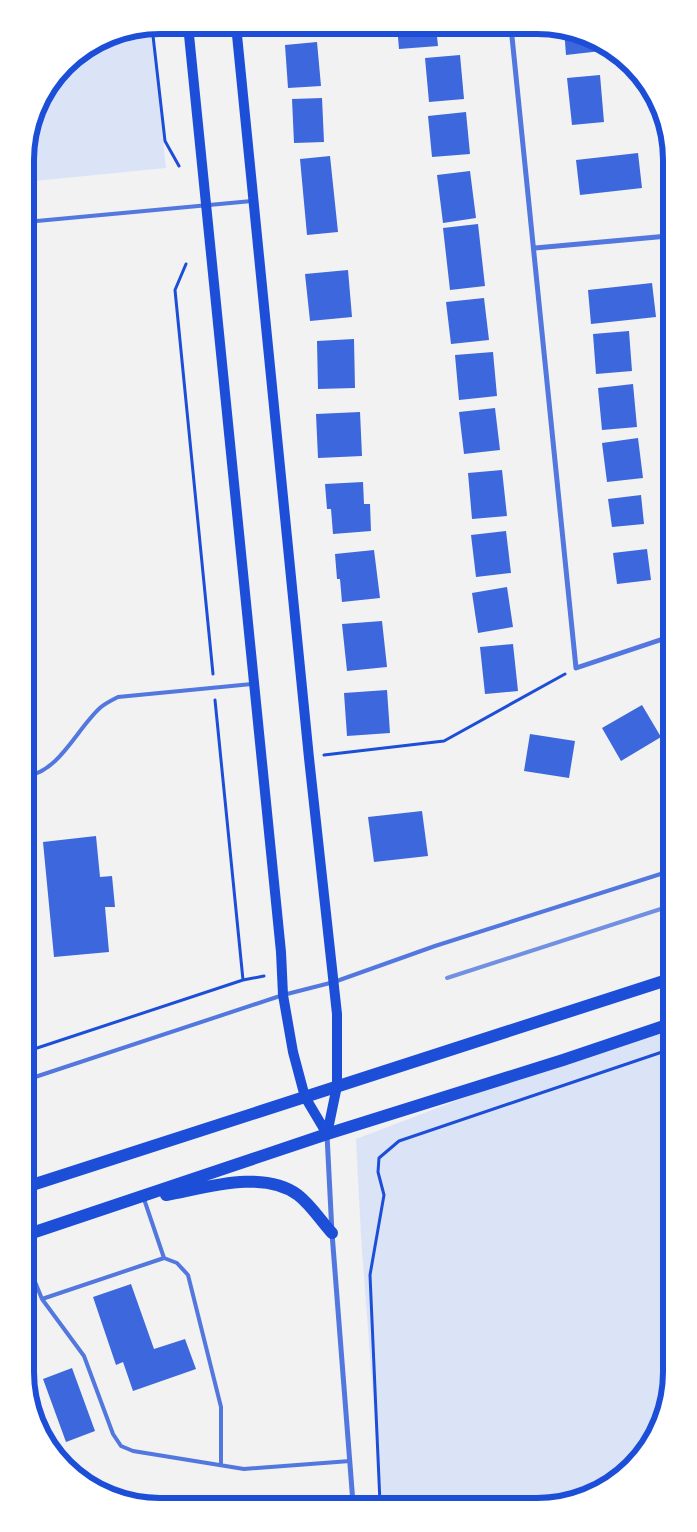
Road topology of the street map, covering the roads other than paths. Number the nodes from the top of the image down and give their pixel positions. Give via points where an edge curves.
1 (189, 34) edge
2 (237, 34) edge
3 (512, 34) edge
4 (252, 201) junction
5 (207, 205) junction
6 (34, 221) edge
7 (663, 236) edge
8 (535, 248) junction
9 (663, 639) edge
10 (252, 684) junction
11 (34, 774) edge
12 (663, 873) edge
13 (663, 981) edge
14 (334, 982) junction
15 (283, 995) junction
16 (663, 1026) edge
17 (34, 1077) edge
18 (337, 1086) junction
19 (305, 1097) junction
20 (327, 1134) junction
21 (34, 1184) edge
22 (144, 1199) junction
23 (124, 1202) junction
24 (34, 1232) edge
25 (332, 1233) junction
26 (164, 1258) junction
27 (34, 1279) edge
28 (42, 1299) junction
29 (350, 1461) junction
30 (221, 1465) junction
31 (353, 1498) edge

1 - 5 main road
2 - 4 main road
3 - 8 street
4 - 5 lane
4 - 14 main road
5 - 6 lane
5 - 10 main road
7 - 8 street
8 - 9 street via 576,668
10 - 11 lane via 118,697 90,718 47,769
10 - 15 main road
12 - 14 lane
13 - 18 main road
14 - 15 lane
14 - 18 main road
15 - 17 lane
15 - 19 main road
16 - 20 main road
18 - 19 main road
18 - 20 main road
19 - 20 main road
19 - 21 main road
20 - 23 main road
20 - 25 street
22 - 23 main road
22 - 25 main road via 239,1182 263,1182 282,1186 299,1196
22 - 26 lane
23 - 24 main road
25 - 29 street
26 - 28 lane
26 - 30 lane via 177,1263 188,1274 221,1407
27 - 28 lane
28 - 30 lane via 84,1356 113,1434 121,1446 132,1451
29 - 30 lane via 244,1468
29 - 31 street

